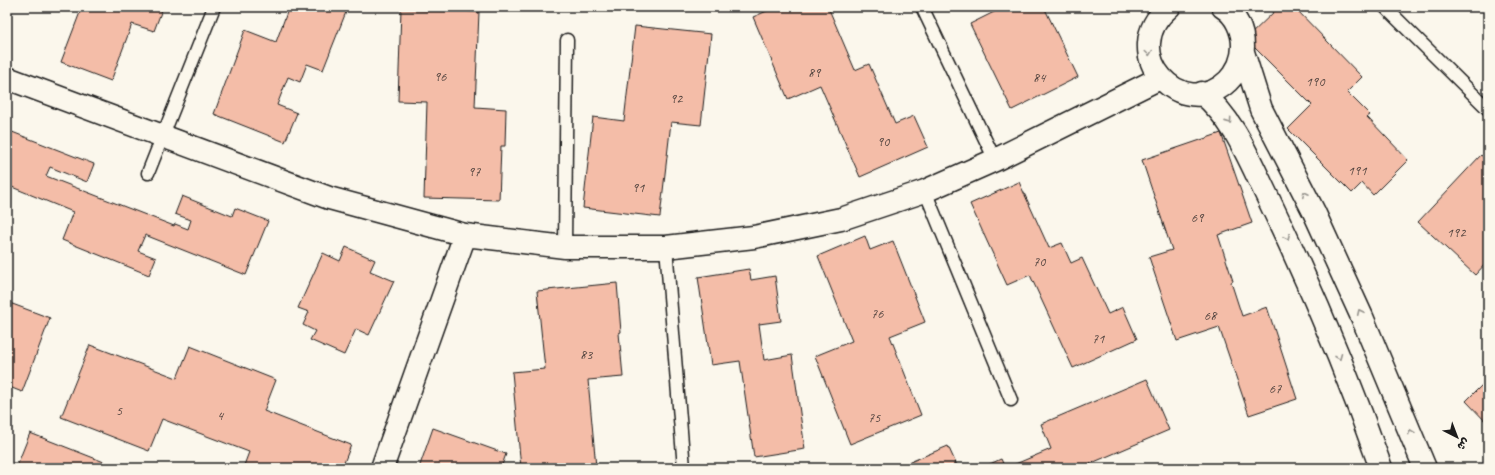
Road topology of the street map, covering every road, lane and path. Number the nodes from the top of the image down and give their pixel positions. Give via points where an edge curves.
1 (214, 7) edge
2 (922, 7) edge
3 (1145, 7) edge
4 (1169, 7) edge
5 (1385, 7) edge
6 (1234, 11) edge
7 (1152, 28) junction
8 (567, 40) dead end
9 (1243, 52) junction
10 (7, 78) edge
11 (1160, 78) junction
12 (1202, 93) junction
13 (1488, 110) edge
14 (162, 136) junction
15 (995, 160) junction
16 (148, 173) dead end
17 (925, 191) junction
18 (465, 235) junction
19 (565, 247) junction
20 (666, 247) junction
21 (1011, 400) dead end
22 (382, 468) edge
23 (684, 468) edge
24 (1382, 468) edge
25 (1425, 468) edge

1 - 14 lane
2 - 15 lane
3 - 7 street
4 - 7 street via 1156,19
5 - 13 lane
6 - 9 street via 1242,34
7 -> 11 street via 1149,54 1154,70
8 - 19 lane
9 - 12 street via 1234,75 1214,90
25 -> 9 street via 1362,317 1314,212 1261,109
10 - 14 street
11 - 12 street via 1179,91
11 - 15 street
12 -> 24 street via 1219,109 1234,129 1284,232 1331,338
14 - 16 lane
14 - 18 street via 329,198
15 - 17 street
17 - 20 street via 841,218 754,238
17 - 21 lane
18 - 19 street
18 - 22 street
19 - 20 street
20 - 23 lane

